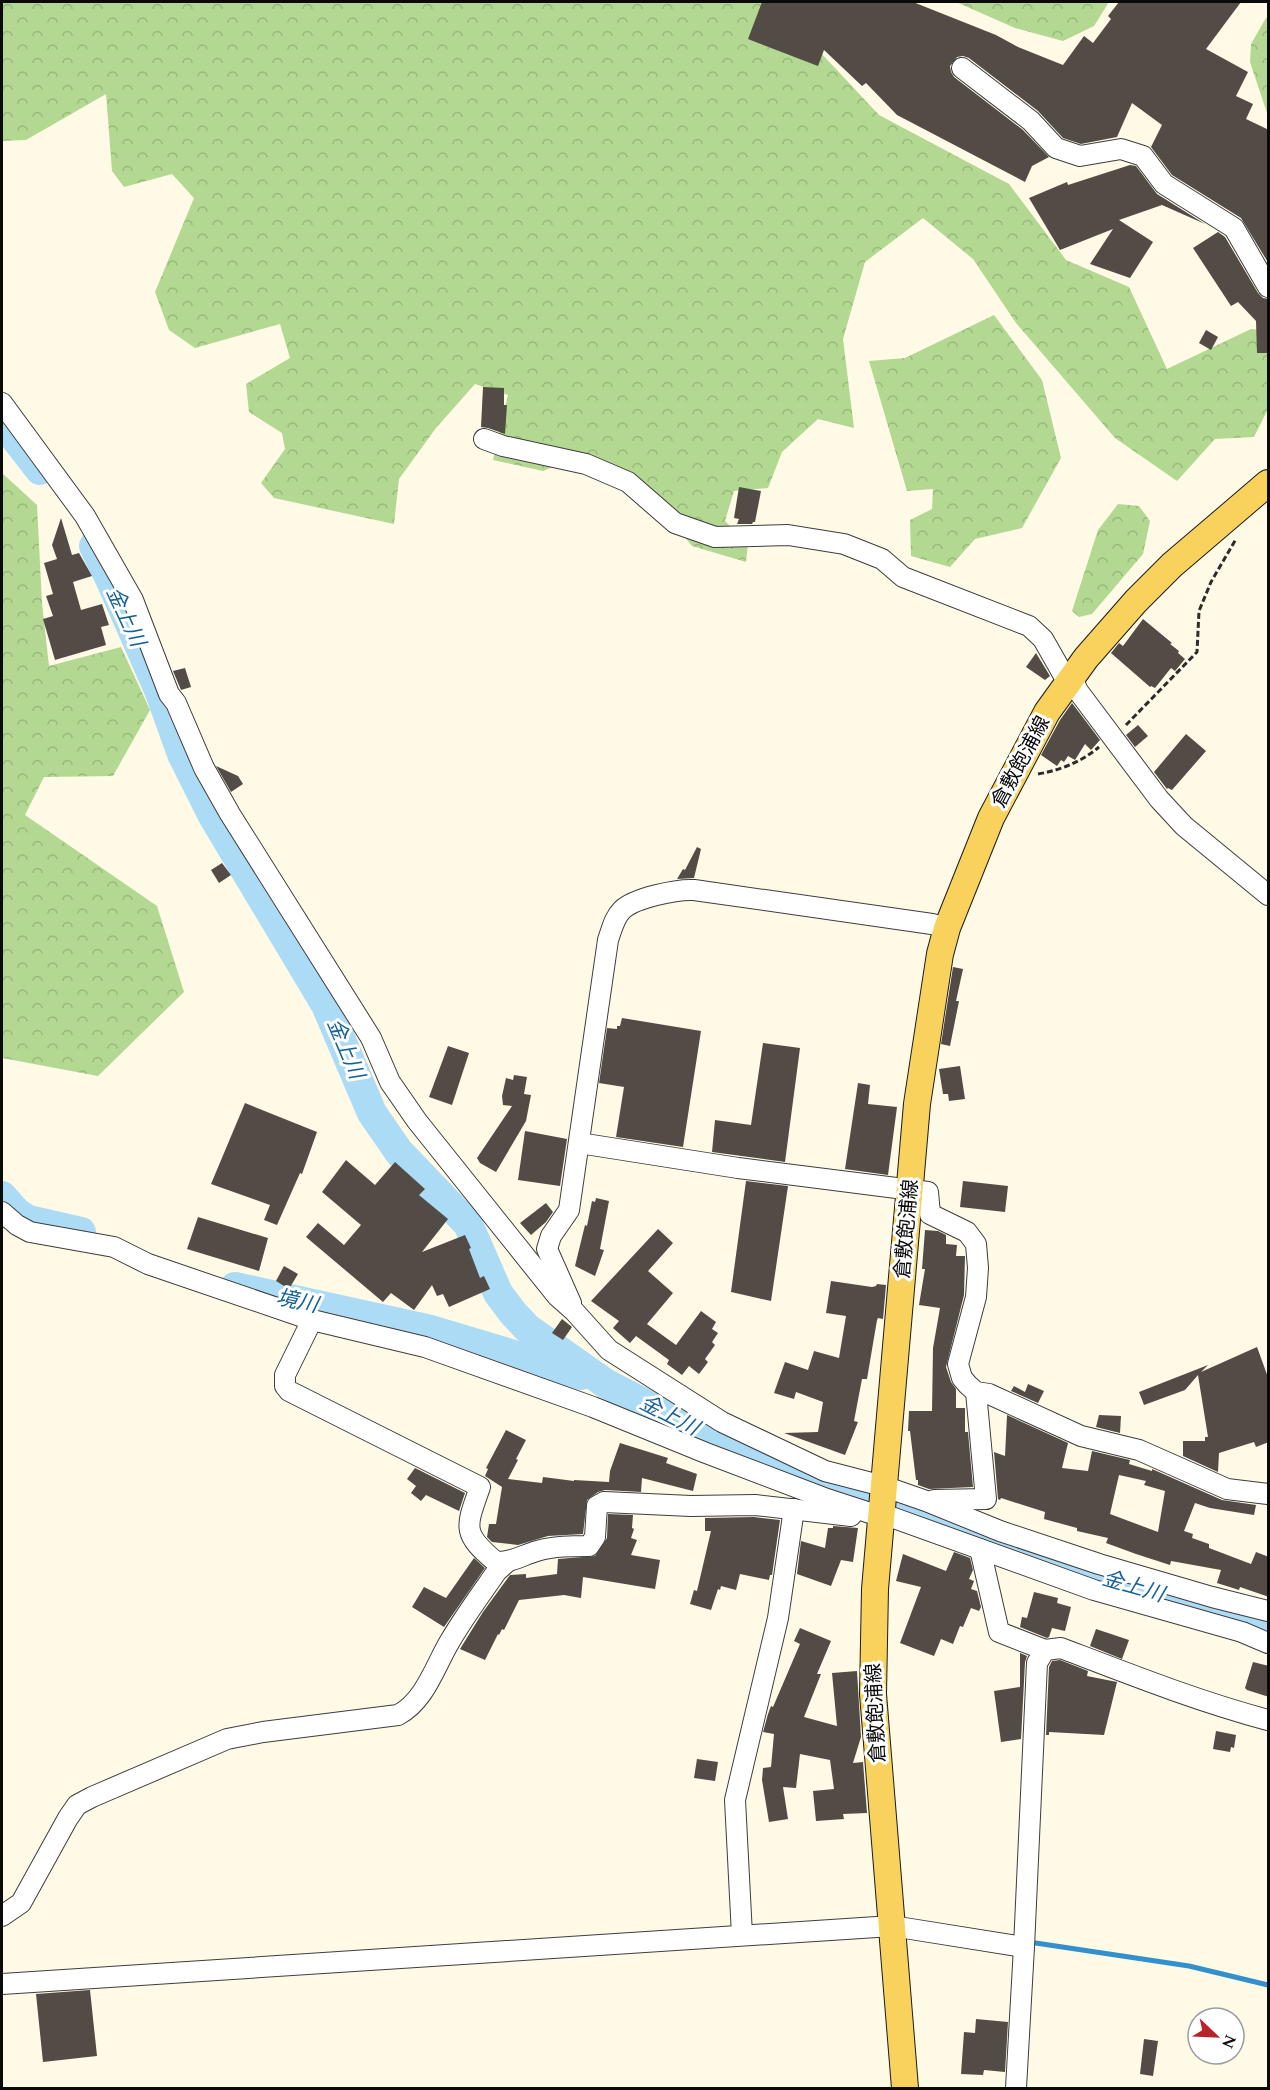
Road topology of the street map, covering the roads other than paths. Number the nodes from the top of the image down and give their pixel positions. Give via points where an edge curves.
1 (962, 68) dead end
2 (1269, 286) edge
3 (2, 403) edge
4 (484, 440) dead end
5 (1269, 483) edge
6 (1070, 680) junction
7 (1269, 895) edge
8 (947, 928) junction
9 (579, 1143) junction
10 (910, 1191) junction
11 (2, 1212) edge
12 (574, 1311) junction
13 (312, 1320) junction
14 (976, 1392) junction
15 (883, 1486) junction
16 (1269, 1494) edge
17 (926, 1501) junction
18 (794, 1509) junction
19 (875, 1513) junction
20 (980, 1549) junction
21 (506, 1563) junction
22 (1269, 1611) edge
23 (1269, 1643) edge
24 (1045, 1650) junction
25 (1269, 1720) edge
26 (2, 1916) edge
27 (892, 1926) junction
28 (742, 1935) junction
29 (1024, 1947) junction
30 (2, 1984) edge
31 (905, 2088) edge
32 (1016, 2088) edge

1 - 2 street via 1031,121 1056,148 1080,156 1121,149 1143,156 1164,184 1234,228
3 - 12 street via 85,516 133,600 169,693 204,768 371,1038 390,1082 549,1287
4 - 6 street via 586,464 628,482 675,523 715,537 788,535 844,544 882,560 903,577 1029,626
5 - 6 main road, 倉敷飽浦線 via 1172,565
6 - 7 street via 1184,826
6 - 8 main road, 倉敷飽浦線 via 1047,712 991,818
8 - 9 street via 694,890 663,893 624,908 608,940
8 - 10 main road, 倉敷飽浦線 via 924,1052
9 - 10 street
9 - 12 street via 569,1210 547,1249
10 - 14 street via 928,1192 930,1214 967,1232 976,1244 976,1297 958,1364 962,1378
10 - 15 main road, 倉敷飽浦線
11 - 13 street via 30,1232 114,1247 148,1264
12 - 15 street via 609,1350 722,1422 825,1471
13 - 19 street via 436,1351 593,1407 827,1499
13 - 21 street via 285,1375 285,1386 480,1487 469,1519 471,1536 496,1562
14 - 16 street via 989,1394 1081,1436 1139,1450 1227,1489
14 - 17 street via 986,1499
15 - 17 street
15 - 19 main road, 倉敷飽浦線
17 - 22 street via 1099,1564
18 - 19 street via 861,1517
18 - 21 street via 754,1504 604,1502 597,1506 595,1538 589,1546 537,1551
18 - 28 street via 778,1618 735,1800
19 - 20 street
19 - 27 main road, 倉敷飽浦線 via 873,1694
20 - 23 street via 1094,1590
20 - 24 street via 999,1632
21 - 26 street via 451,1639 417,1701 408,1710 398,1715 227,1739 77,1805 21,1903
24 - 25 street via 1061,1648 1182,1694
24 - 29 street via 1036,1663
27 - 28 street
27 - 29 street
27 - 31 main road, 倉敷飽浦線
28 - 30 street
29 - 32 street

